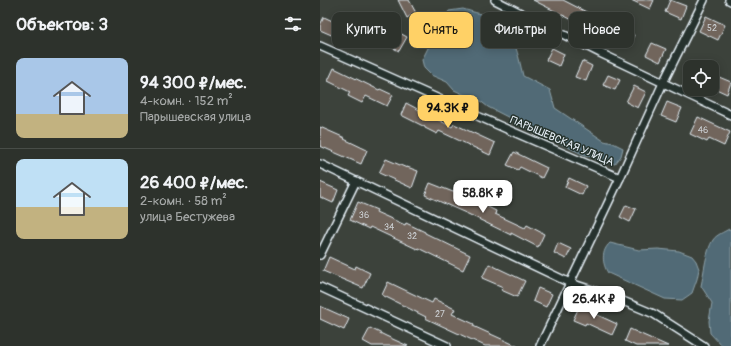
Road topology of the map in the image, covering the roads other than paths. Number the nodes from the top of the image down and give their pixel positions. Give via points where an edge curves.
1 (495, 0) edge
2 (704, 0) edge
3 (320, 46) edge
4 (663, 83) junction
5 (731, 115) edge
6 (320, 164) edge
7 (620, 178) junction
8 (356, 181) junction
9 (320, 255) edge
10 (570, 283) junction
11 (320, 287) edge
12 (447, 346) edge
13 (540, 346) edge
14 (704, 346) edge

1 - 4 street
2 - 4 street
3 - 7 street, ПАРЫШЕВСКАЯ УЛИЦА
4 - 5 street
4 - 7 street
6 - 8 street
7 - 10 street
8 - 9 street
8 - 10 street
10 - 13 street
10 - 14 street via 612,296 654,314
11 - 12 street

